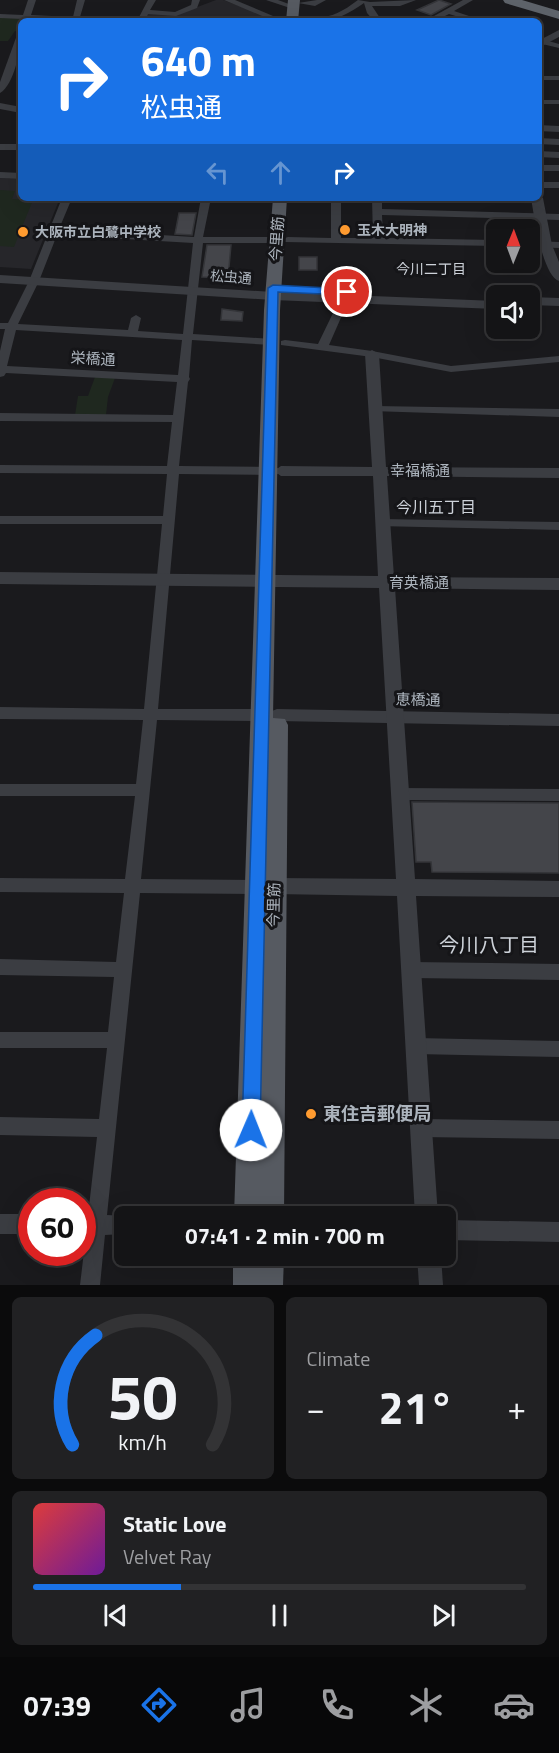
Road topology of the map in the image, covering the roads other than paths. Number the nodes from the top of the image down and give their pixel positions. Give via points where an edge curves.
1 (32, 0) edge
2 (81, 0) edge
3 (152, 0) edge
4 (196, 0) edge
5 (228, 0) edge
6 (247, 0) edge
7 (270, 0) edge
8 (322, 0) edge
9 (412, 0) edge
10 (469, 0) edge
11 (509, 0) edge
12 (525, 0) edge
13 (365, 1) edge
14 (298, 2) edge
15 (237, 4) junction
16 (448, 11) junction
17 (146, 12) junction
18 (559, 13) edge
19 (0, 16) edge
20 (18, 18) edge
21 (26, 18) edge
22 (76, 18) edge
23 (143, 18) edge
24 (268, 18) edge
25 (298, 18) edge
26 (332, 18) edge
27 (376, 18) edge
28 (435, 18) edge
29 (470, 18) edge
30 (559, 33) edge
31 (542, 41) edge
32 (542, 42) edge
33 (18, 45) edge
34 (559, 46) edge
35 (0, 70) edge
36 (10, 70) junction
37 (18, 70) edge
38 (542, 78) edge
39 (559, 78) edge
40 (0, 91) edge
41 (542, 102) edge
42 (559, 102) edge
43 (0, 106) edge
44 (18, 109) edge
45 (542, 128) edge
46 (559, 129) edge
47 (542, 141) edge
48 (559, 142) edge
49 (0, 147) edge
50 (18, 147) edge
51 (542, 154) edge
52 (559, 155) edge
53 (542, 168) edge
54 (559, 168) edge
55 (0, 175) edge
56 (18, 176) edge
57 (542, 185) edge
58 (559, 185) edge
59 (66, 201) edge
60 (205, 201) edge
61 (280, 201) edge
62 (290, 201) edge
63 (336, 201) edge
64 (377, 201) edge
65 (538, 201) edge
66 (377, 212) junction
67 (540, 216) junction
68 (559, 217) edge
69 (54, 232) junction
70 (198, 240) junction
71 (283, 240) junction
72 (336, 240) junction
73 (378, 240) junction
74 (486, 243) edge
75 (540, 245) edge
76 (546, 245) junction
77 (559, 245) edge
78 (0, 273) edge
79 (559, 273) edge
80 (35, 278) junction
81 (0, 279) edge
82 (194, 286) junction
83 (279, 292) junction
84 (348, 299) junction
85 (486, 299) edge
86 (540, 301) edge
87 (559, 302) edge
88 (486, 305) edge
89 (540, 307) edge
90 (559, 308) edge
91 (136, 318) dead end
92 (6, 327) edge
93 (132, 335) junction
94 (189, 338) junction
95 (278, 342) junction
96 (322, 348) junction
97 (372, 354) junction
98 (559, 358) edge
99 (0, 371) edge
100 (184, 379) junction
101 (375, 409) junction
102 (559, 413) edge
103 (0, 417) edge
104 (180, 419) junction
105 (0, 469) edge
106 (173, 470) junction
107 (274, 471) junction
108 (379, 471) junction
109 (559, 472) edge
110 (0, 520) edge
111 (169, 520) junction
112 (382, 523) junction
113 (559, 526) edge
114 (0, 578) edge
115 (163, 580) junction
116 (272, 582) junction
117 (387, 583) junction
118 (559, 584) edge
119 (0, 713) edge
120 (151, 713) junction
121 (270, 715) junction
122 (394, 716) junction
123 (559, 720) edge
124 (0, 790) edge
125 (142, 790) junction
126 (399, 794) junction
127 (559, 795) edge
128 (0, 885) edge
129 (265, 887) junction
130 (132, 888) junction
131 (406, 888) junction
132 (559, 889) edge
133 (0, 967) edge
134 (123, 970) junction
135 (411, 970) junction
136 (559, 972) edge
137 (0, 1040) edge
138 (115, 1040) junction
139 (416, 1046) junction
140 (559, 1049) edge
141 (0, 1126) edge
142 (106, 1128) junction
143 (421, 1128) junction
144 (559, 1130) edge
145 (95, 1188) edge
146 (249, 1206) edge
147 (269, 1206) edge
148 (426, 1206) edge
149 (0, 1224) edge
150 (18, 1224) edge
151 (96, 1225) edge
152 (114, 1225) edge
153 (456, 1230) edge
154 (559, 1232) edge
155 (90, 1266) edge
156 (248, 1266) edge
157 (269, 1266) edge
158 (430, 1266) edge
159 (90, 1285) edge
160 (248, 1285) edge
161 (268, 1285) edge
162 (431, 1285) edge

1 - 21 street
2 - 22 street
3 - 17 street
4 - 17 street via 194,6 176,14
5 - 15 street
6 - 15 street
7 - 14 street
8 - 14 street via 315,4
9 - 13 street via 400,4
10 - 16 street
11 - 18 highway
12 - 18 highway
13 - 26 street
13 - 27 street
14 - 25 main road
15 - 24 street
16 - 28 street
16 - 29 street
17 - 23 street
19 - 20 street
30 - 31 street
32 - 34 street
33 - 36 street
35 - 36 street
36 - 37 street
36 - 40 street
38 - 39 street
41 - 42 street
43 - 44 street
45 - 46 street
47 - 48 street
49 - 50 street
51 - 52 street
53 - 54 street
55 - 56 street
57 - 58 street
59 - 69 street
60 - 70 street
61 - 71 main road, 今里筋
62 - 71 main road, 今里筋
63 - 72 street
64 - 66 street
65 - 67 street
66 - 67 street
66 - 73 street
67 - 68 street
67 - 76 street
69 - 70 street
69 - 80 street
70 - 71 street
70 - 82 street
71 - 72 street
71 - 83 main road, 今里筋
72 - 73 street
73 - 74 street
75 - 76 street
76 - 77 street
76 - 79 street
78 - 80 street, 松虫通
80 - 81 street, 松虫通
80 - 82 street, 松虫通
80 - 92 street
82 - 83 street, 松虫通
82 - 94 street
83 - 84 street, 松虫通
83 - 85 street, 松虫通
83 - 95 main road, 今里筋
84 - 88 street, 松虫通
84 - 96 street
86 - 87 street
89 - 90 street
91 - 93 street
92 - 93 street
92 - 99 street
93 - 94 street
94 - 95 street
94 - 100 street
95 - 96 street
95 - 107 main road, 今里筋
96 - 97 street
97 - 98 street via 451,369
97 - 101 street
99 - 100 street, 栄橋通
100 - 104 street
101 - 102 street
101 - 108 street
103 - 104 street
104 - 106 street
105 - 106 street, 幸福橋通
106 - 107 street, 幸福橋通
106 - 111 street
107 - 108 street, 幸福橋通
107 - 116 main road, 今里筋
108 - 109 street, 幸福橋通
108 - 112 street
110 - 111 street
111 - 115 street
112 - 113 street
112 - 117 street
114 - 115 street, 育英橋通
115 - 116 street, 育英橋通
115 - 120 street
116 - 117 street, 育英橋通
116 - 121 main road, 今里筋
117 - 118 street, 育英橋通
117 - 122 street
119 - 120 street, 恵橋通
120 - 121 street, 恵橋通
120 - 125 street
121 - 122 street, 恵橋通
121 - 129 main road, 今里筋
122 - 123 street, 恵橋通
122 - 126 street
124 - 125 street
125 - 130 street
126 - 127 street
126 - 131 street
128 - 130 street
129 - 130 street
129 - 131 street
129 - 146 main road, 今里筋
129 - 147 main road, 今里筋
130 - 134 street
131 - 132 street
131 - 135 street
133 - 134 street
134 - 138 street
135 - 136 street
135 - 139 street
137 - 138 street
138 - 142 street
139 - 140 street
139 - 143 street
141 - 142 street
142 - 145 street
143 - 144 street
143 - 148 street
149 - 150 street
151 - 152 street
153 - 154 street
155 - 159 street
156 - 160 main road
157 - 161 main road
158 - 162 street

